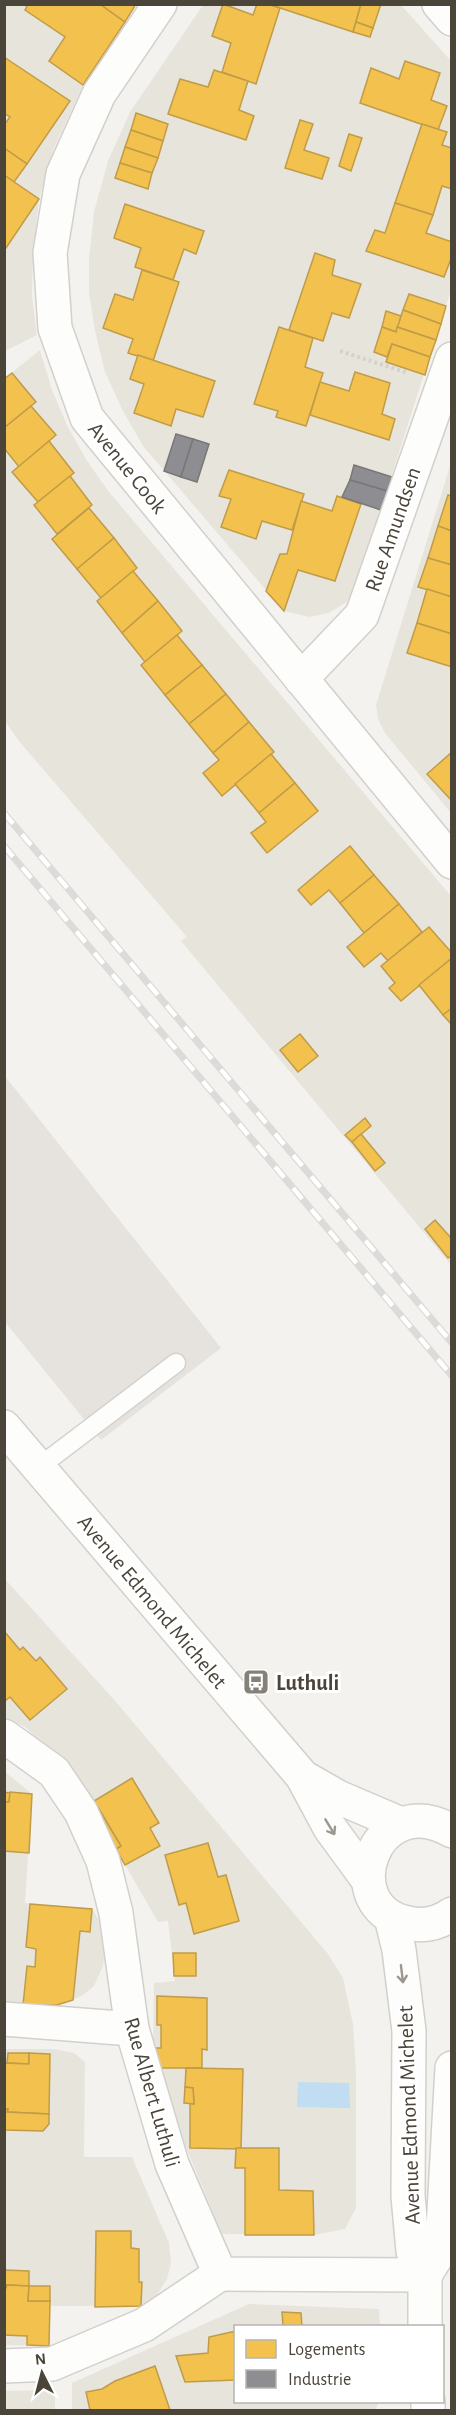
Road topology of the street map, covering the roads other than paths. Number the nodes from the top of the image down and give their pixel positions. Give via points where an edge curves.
1 (160, 4) edge
2 (439, 4) edge
3 (452, 18) edge
4 (447, 372) edge
5 (301, 679) junction
6 (452, 862) edge
7 (176, 1363) dead end
8 (4, 1427) edge
9 (39, 1467) junction
10 (4, 1736) edge
11 (302, 1776) junction
12 (401, 1824) junction
13 (447, 1825) edge
14 (368, 1880) junction
15 (452, 1914) edge
16 (391, 1917) junction
17 (4, 2019) edge
18 (132, 2029) junction
19 (452, 2068) edge
20 (220, 2274) junction
21 (425, 2275) junction
22 (425, 2325) edge
23 (4, 2366) edge

1 - 5 street, Avenue Cook via 99,94 63,174 50,253 55,328 87,418
2 - 3 street
4 - 5 street, Rue Amundsen via 362,615
5 - 6 street, Avenue Cook
7 - 9 lane
8 - 9 street, Avenue Edmond Michelet
9 - 11 street, Avenue Edmond Michelet
10 - 18 street, Rue Albert Luthuli via 54,1772 81,1812 103,1861 116,1913
11 - 12 street, Avenue Edmond Michelet via 338,1797
11 -> 14 street, Avenue Edmond Michelet via 330,1828
12 - 13 street via 420,1821
12 - 14 street via 375,1846
14 - 16 street, Avenue Edmond Michelet via 380,1907
15 - 16 street via 436,1923 421,1925
16 -> 21 street, Avenue Edmond Michelet via 409,2031 408,2196 413,2251
17 - 18 street
18 - 20 street, Rue Albert Luthuli via 171,2164
19 - 21 street, Avenue Edmond Michelet via 442,2248
20 - 21 street
20 - 23 street via 144,2325 52,2364
21 - 22 street, Avenue Edmond Michelet

